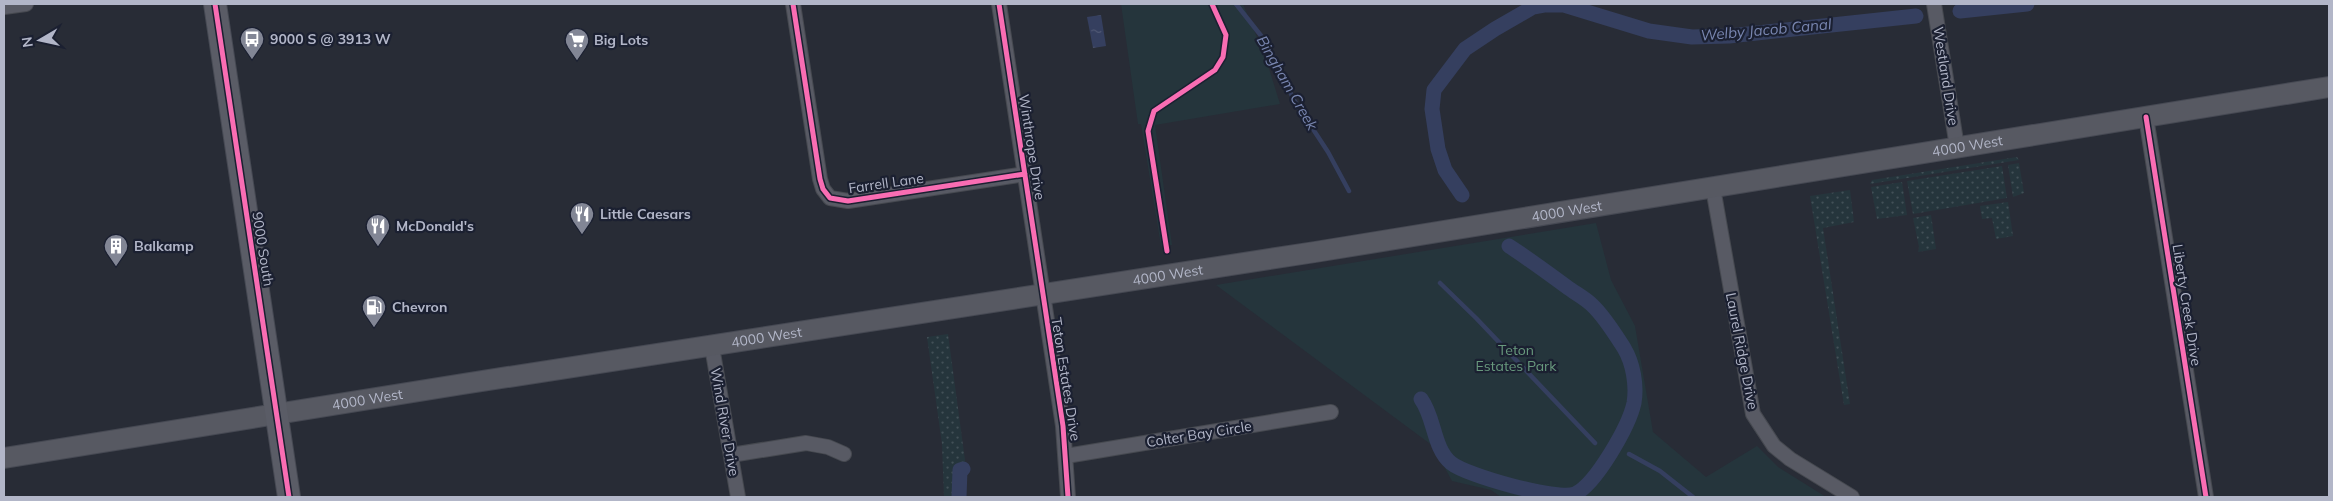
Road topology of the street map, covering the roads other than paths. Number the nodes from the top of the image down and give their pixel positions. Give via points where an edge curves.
1 (26, 4) edge
2 (215, 4) edge
3 (793, 4) edge
4 (999, 4) edge
5 (1934, 4) edge
6 (4, 7) edge
7 (2329, 87) edge
8 (2146, 116) junction
9 (1957, 147) junction
10 (1024, 174) junction
11 (1713, 188) junction
12 (1042, 294) junction
13 (712, 347) junction
14 (1331, 412) dead end
15 (276, 414) junction
16 (844, 454) dead end
17 (731, 456) junction
18 (1066, 456) junction
19 (4, 458) edge
20 (289, 497) edge
21 (738, 497) edge
22 (1068, 497) edge
23 (1852, 497) edge
24 (2206, 497) edge

1 - 6 street
2 - 15 main road, 9000 South
3 - 10 street, Farrell Lane via 820,179 830,198 848,201
4 - 10 street, Winthrope Drive
5 - 9 street, Westland Drive
7 - 8 main road, 4000 West
8 - 9 main road, 4000 West
8 - 24 street, Liberty Creek Drive
9 - 11 main road, 4000 West
10 - 12 street, Winthrope Drive
11 - 12 main road, 4000 West
11 - 23 street, Laurel Ridge Drive via 1753,414 1764,433 1784,455
12 - 13 main road, 4000 West
12 - 18 street, Teton Estates Drive
13 - 15 main road, 4000 West
13 - 17 street, Wind River Drive
14 - 18 street, Colter Bay Circle
15 - 19 main road, 4000 West
15 - 20 main road, 9000 South
16 - 17 street via 806,443
17 - 21 street, Wind River Drive
18 - 22 street, Teton Estates Drive

